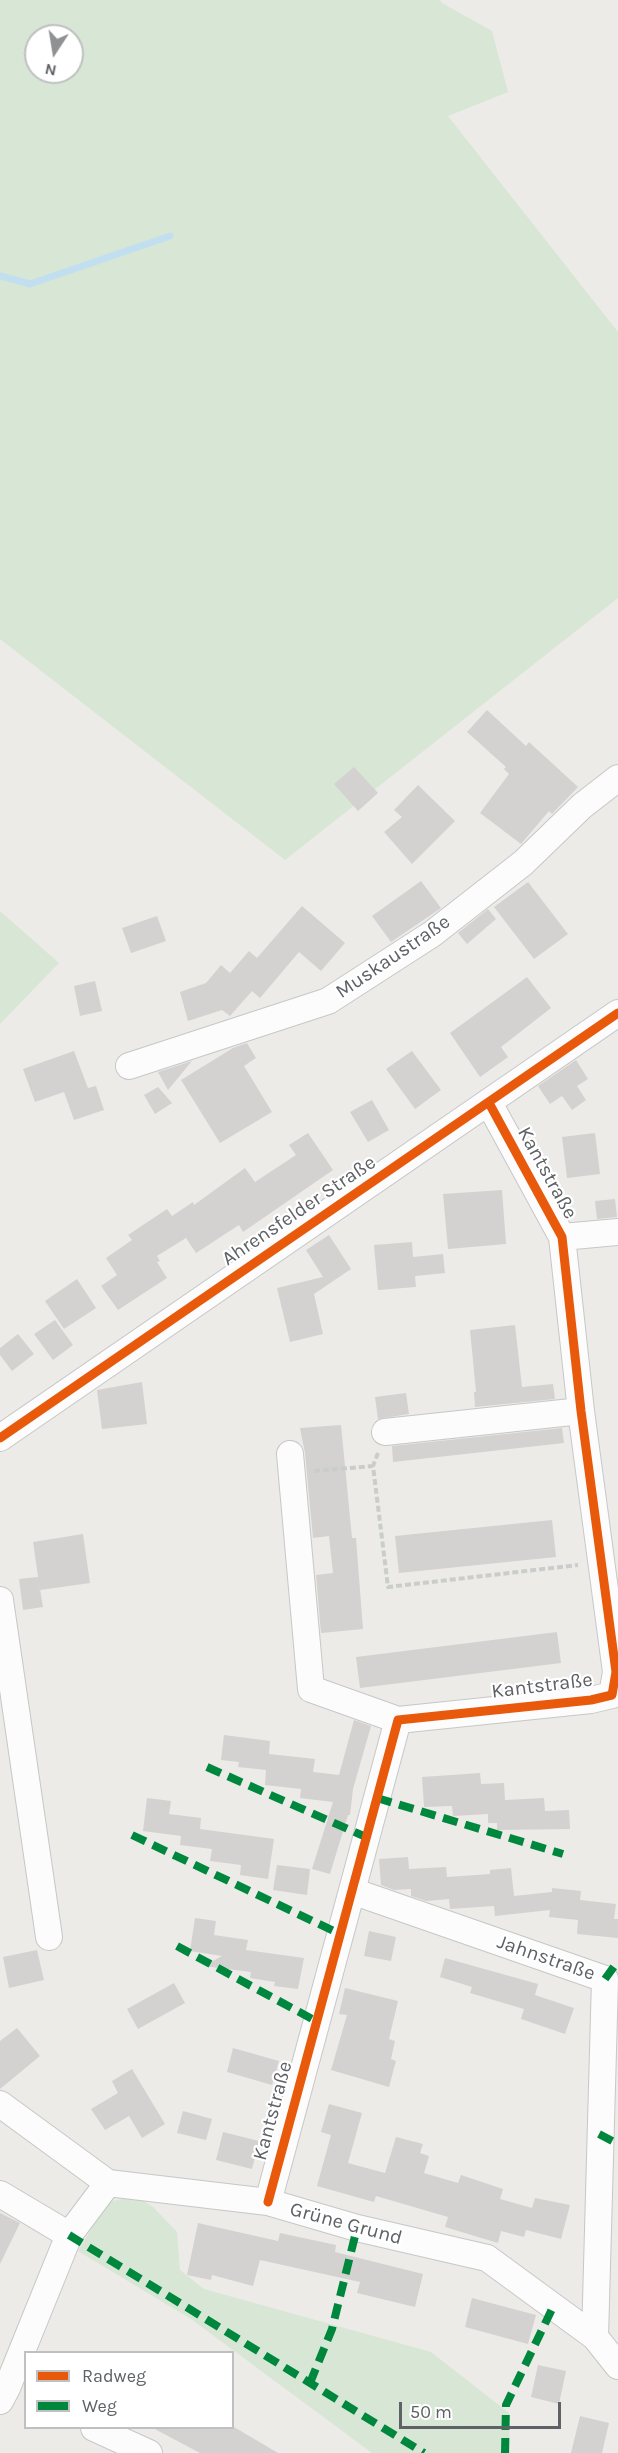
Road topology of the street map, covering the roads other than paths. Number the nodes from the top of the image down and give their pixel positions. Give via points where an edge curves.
1 (618, 778) edge
2 (618, 1012) edge
3 (129, 1066) dead end
4 (489, 1103) junction
5 (618, 1232) edge
6 (562, 1237) junction
7 (581, 1411) junction
8 (385, 1432) road end
9 (0, 1438) edge
10 (291, 1463) road end
11 (0, 1600) edge
12 (398, 1720) junction
13 (352, 1891) junction
14 (49, 1937) dead end
15 (610, 2055) edge
16 (0, 2104) edge
17 (108, 2183) junction
18 (0, 2194) edge
19 (268, 2202) junction
20 (69, 2235) junction
21 (595, 2337) junction
22 (27, 2351) edge
23 (24, 2359) edge
24 (618, 2366) edge
25 (11, 2395) edge
26 (98, 2429) edge
27 (149, 2453) edge

1 - 3 street, Muskaustraße via 582,806 523,863 432,934 328,1001
2 - 4 street, Ahrensfelder Straße
4 - 6 street, Kantstraße
4 - 9 street, Ahrensfelder Straße
5 - 6 street, Kantstraße
6 - 7 street, Kantstraße
7 - 8 street
7 - 12 street, Kantstraße via 616,1672 612,1695 591,1701
10 - 12 street via 311,1689
11 - 14 street
12 - 13 street, Kantstraße
13 - 15 street, Jahnstraße via 605,1979
13 - 19 street, Kantstraße
15 - 21 street, Jahnstraße
16 - 17 street
17 - 19 street, Grüne Grund
17 - 20 street
18 - 20 street
19 - 21 street, Grüne Grund via 357,2228 487,2258
20 - 22 street
21 - 24 street, Grüne Grund
23 - 25 street
26 - 27 street

